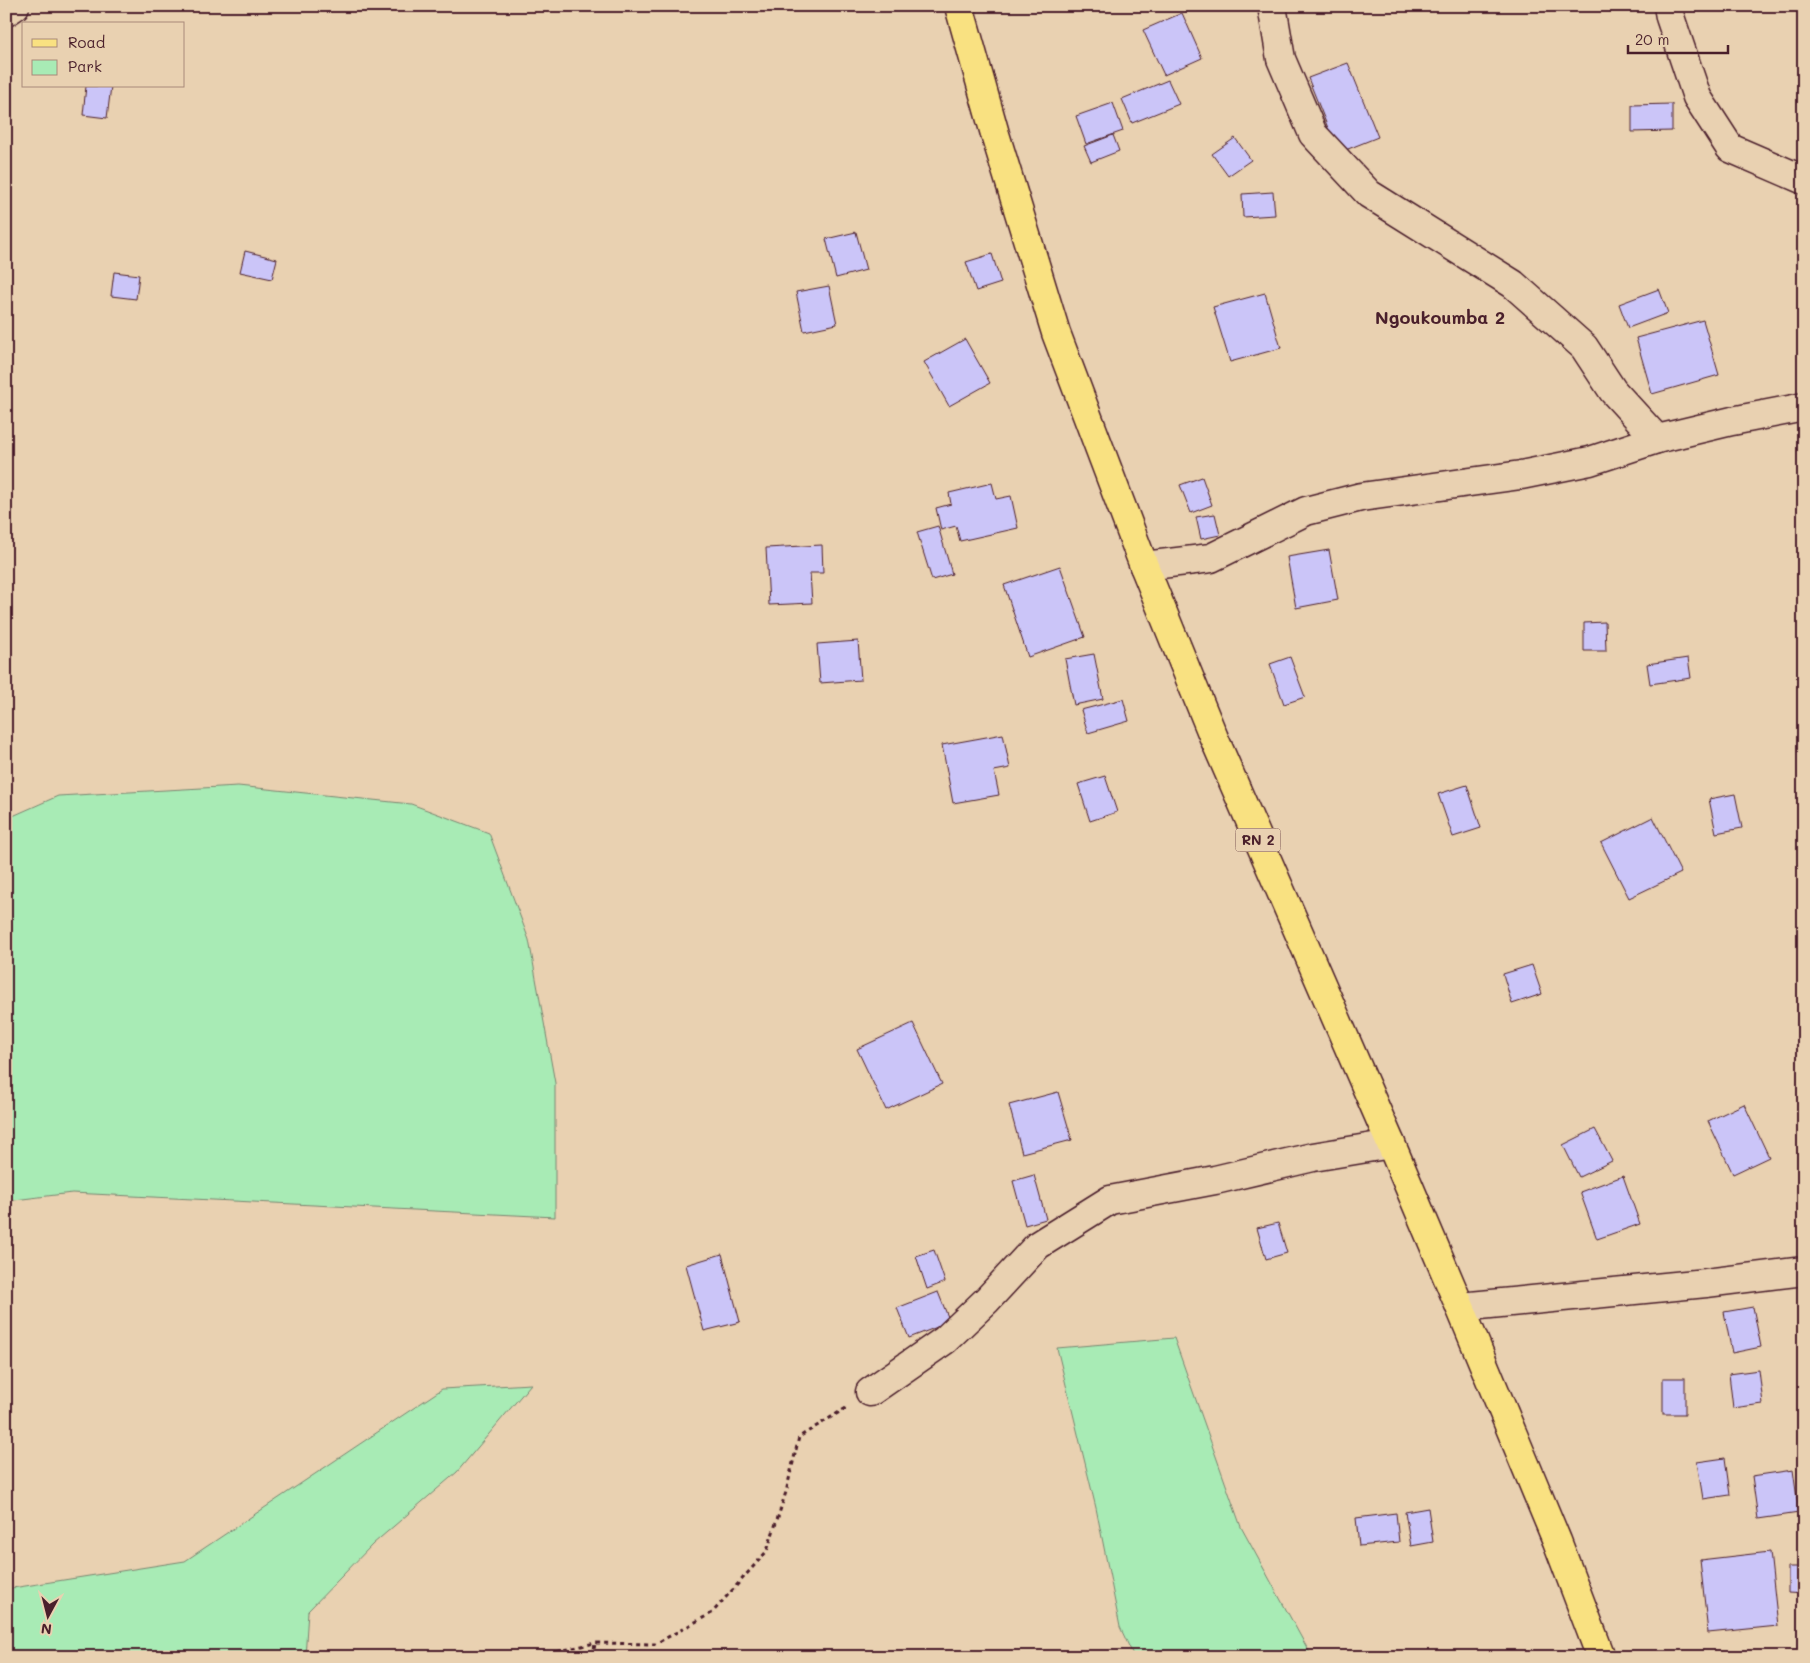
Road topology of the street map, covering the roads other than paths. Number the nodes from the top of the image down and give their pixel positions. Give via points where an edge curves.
1 (15, 6) edge
2 (959, 6) edge
3 (1272, 6) edge
4 (1668, 6) edge
5 (6, 12) edge
6 (1804, 180) edge
7 (1804, 407) edge
8 (1657, 439) junction
9 (1144, 566) junction
10 (1392, 1144) junction
11 (1804, 1271) edge
12 (1460, 1307) junction
13 (870, 1392) road end
14 (1601, 1657) edge

1 - 5 street
2 - 9 main road, RN 2 via 1056,333
3 - 8 street via 1281,59 1312,134 1369,194 1513,284 1584,347 1613,391
4 - 6 street via 1697,97 1730,148
7 - 8 street via 1732,420
8 - 9 street via 1590,461 1521,475 1361,497 1306,511 1211,558
9 - 10 main road, RN 2 via 1214,738
10 - 12 main road, RN 2
10 - 13 street via 1313,1156 1215,1180 1110,1200 1038,1245 945,1340
11 - 12 street
12 - 14 main road, RN 2

